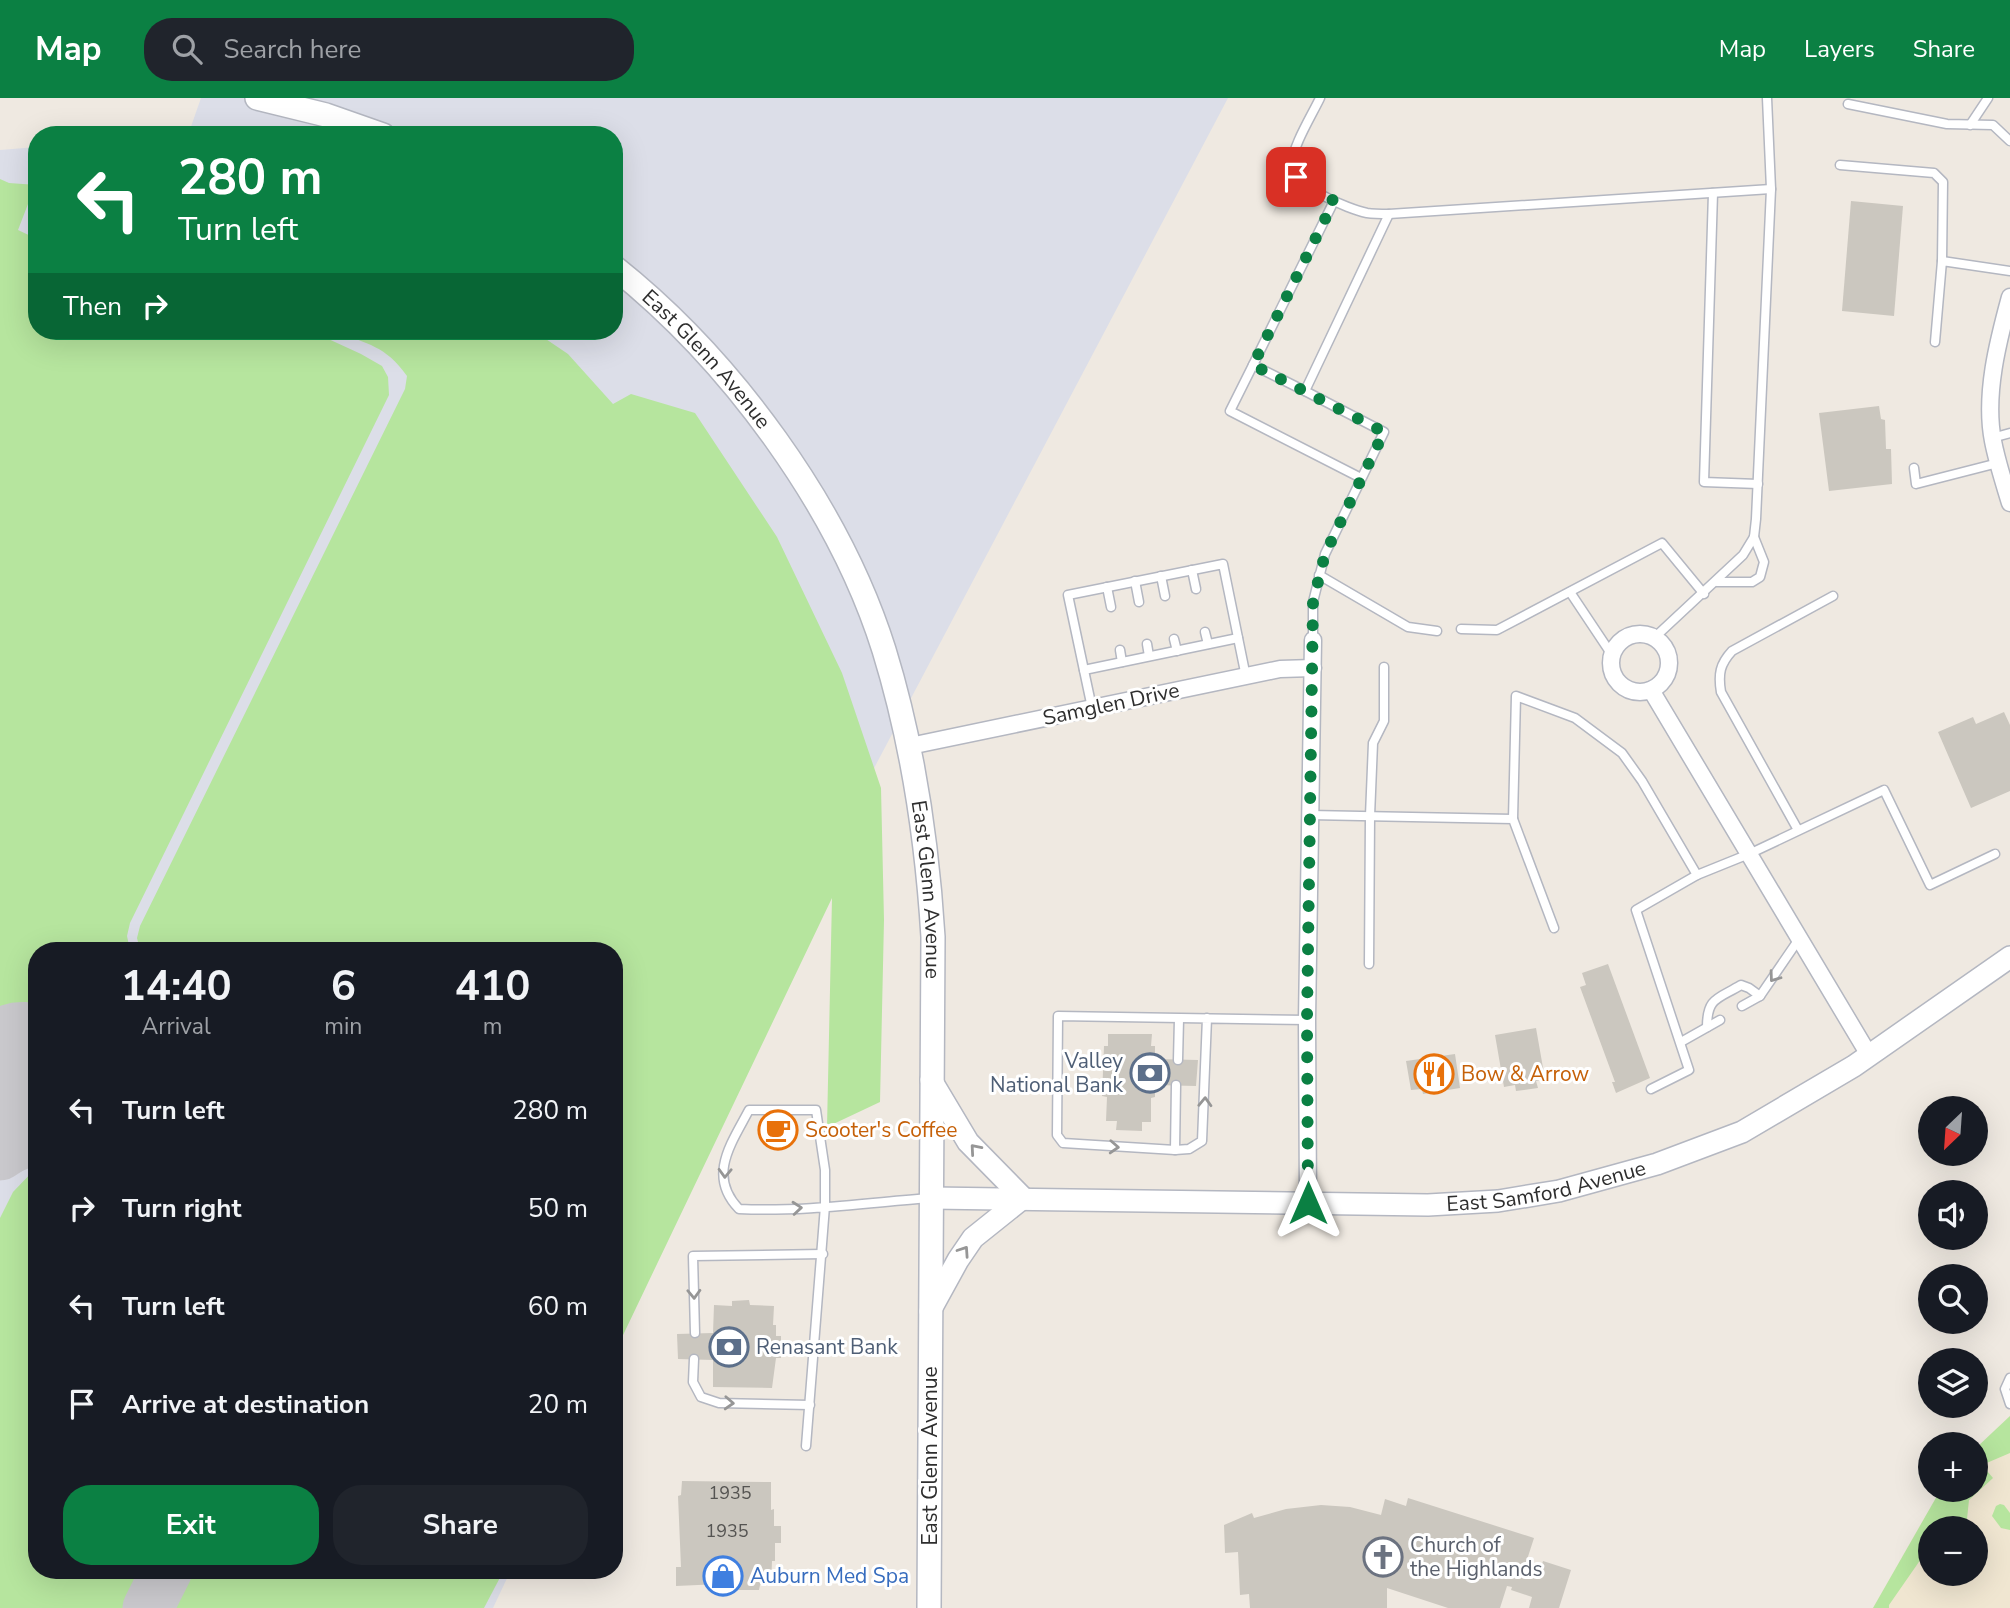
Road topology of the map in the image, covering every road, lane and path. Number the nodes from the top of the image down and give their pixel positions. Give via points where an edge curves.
1 (257, 98) edge
2 (1320, 98) edge
3 (1767, 98) edge
4 (1988, 98) edge
5 (1848, 104) dead end
6 (1970, 125) junction
7 (357, 126) edge
8 (2010, 141) edge
9 (1840, 164) dead end
10 (1771, 189) junction
11 (1713, 193) junction
12 (1334, 201) junction
13 (1390, 214) junction
14 (1942, 261) junction
15 (2010, 271) edge
16 (623, 275) edge
17 (2010, 297) edge
18 (1935, 342) dead end
19 (1253, 365) junction
20 (1305, 391) junction
21 (2010, 433) edge
22 (1992, 438) junction
23 (1998, 463) junction
24 (1914, 468) dead end
25 (1361, 478) junction
26 (1758, 484) junction
27 (2010, 503) edge
28 (1754, 537) junction
29 (1192, 570) junction
30 (1320, 575) junction
31 (1161, 576) junction
32 (1135, 581) junction
33 (1717, 582) junction
34 (1107, 587) junction
35 (1196, 589) dead end
36 (1570, 592) junction
37 (1704, 594) junction
38 (1165, 596) dead end
39 (1833, 596) dead end
40 (1139, 601) dead end
41 (1111, 607) dead end
42 (1461, 629) dead end
43 (1437, 631) dead end
44 (1205, 632) dead end
45 (1238, 638) junction
46 (1654, 638) junction
47 (1174, 639) dead end
48 (1313, 640) joint
49 (1208, 644) junction
50 (1147, 645) dead end
51 (1120, 650) dead end
52 (1177, 651) junction
53 (1612, 655) junction
54 (1149, 656) junction
55 (1122, 662) junction
56 (1384, 667) dead end
57 (1313, 668) junction
58 (1084, 670) junction
59 (1246, 677) junction
60 (1651, 690) junction
61 (1092, 708) junction
62 (910, 746) junction
63 (1310, 815) junction
64 (1370, 816) junction
65 (1513, 819) junction
66 (1798, 830) junction
67 (1749, 854) junction
68 (1995, 855) dead end
69 (1696, 875) junction
70 (1554, 928) dead end
71 (1799, 939) junction
72 (2010, 957) edge
73 (1369, 964) dead end
74 (1760, 996) junction
75 (1742, 1006) dead end
76 (1207, 1018) junction
77 (1179, 1019) junction
78 (1307, 1020) junction
79 (1720, 1020) dead end
80 (1707, 1027) junction
81 (1681, 1042) junction
82 (1869, 1055) junction
83 (1178, 1060) dead end
84 (931, 1080) junction
85 (1176, 1086) dead end
86 (1650, 1089) dead end
87 (1175, 1150) junction
88 (932, 1198) junction
89 (1023, 1198) junction
90 (1308, 1203) junction
91 (825, 1206) junction
92 (823, 1254) junction
93 (930, 1311) junction
94 (695, 1333) dead end
95 (694, 1359) dead end
96 (2010, 1378) edge
97 (2010, 1404) edge
98 (810, 1405) junction
99 (806, 1446) dead end
100 (929, 1608) edge

1 - 7 main road
2 - 12 lane via 1292,167 1296,177
3 - 10 lane
4 - 6 lane
5 - 6 lane
6 - 8 lane via 1993,125
9 - 14 lane via 1934,173 1943,182
10 - 11 lane
10 - 26 lane
11 - 13 lane
11 - 26 lane via 1704,482
12 - 13 lane via 1369,213
12 - 19 lane
13 - 20 lane
14 - 15 lane
14 - 18 lane
16 - 62 main road, East Glenn Avenue via 722,371 804,482 867,604
17 - 22 street via 1996,346
19 - 20 lane
19 - 25 lane via 1230,411
20 - 25 lane via 1384,432
21 - 22 lane
22 - 23 street
23 - 24 lane via 1916,484
23 - 27 street
25 - 30 lane via 1325,554
26 - 28 lane
28 - 33 lane
28 - 33 lane via 1765,562 1760,577 1752,582
29 - 31 lane
29 - 35 lane
29 - 45 lane via 1223,564
30 - 43 lane via 1408,627
30 - 48 lane via 1313,602
31 - 32 lane
31 - 38 lane
32 - 34 lane
32 - 40 lane
33 - 37 lane
34 - 41 lane
34 - 58 lane via 1069,595
36 - 37 lane via 1662,543
36 - 42 lane via 1497,630
36 - 53 lane
37 - 46 lane
39 - 66 lane via 1732,651 1718,677 1721,692
44 - 49 lane
45 - 49 lane
45 - 59 lane
46 - 53 street via 1630,636 1621,640
46 - 60 street via 1664,646 1669,664 1662,682
47 - 52 lane
48 - 57 street
49 - 52 lane
50 - 54 lane
51 - 55 lane
52 - 54 lane
53 - 60 street via 1611,667 1620,684 1637,692
54 - 55 lane
55 - 58 lane
56 - 64 lane via 1384,721 1373,743
57 - 59 street, Samglen Drive
57 - 63 street
58 - 61 lane
59 - 61 street, Samglen Drive
60 - 67 street
61 - 62 street, Samglen Drive
62 - 84 main road, East Glenn Avenue via 930,885
63 - 64 lane
63 - 78 street
64 - 65 lane
64 - 73 lane
65 - 69 lane via 1516,696 1575,718 1622,753
65 - 70 lane
66 - 67 lane
66 - 68 lane via 1884,790 1930,885
67 - 69 lane
67 - 71 street
69 - 81 lane via 1636,910
71 -> 74 lane
71 - 82 street
72 - 82 street, East Samford Avenue
74 - 75 lane
74 - 80 lane via 1741,985 1710,1003
76 - 77 lane
76 - 78 lane
87 -> 76 lane via 1202,1141
77 - 83 lane
77 -> 87 lane via 1058,1016 1057,1135 1063,1143
78 - 90 street
79 - 80 lane
80 - 81 lane
81 - 86 lane via 1689,1070
82 - 90 street, East Samford Avenue via 1742,1132 1657,1164 1559,1191 1428,1205
84 - 88 main road, East Glenn Avenue
89 -> 84 street via 968,1142
85 - 87 lane
88 - 89 street, East Samford Avenue
88 - 91 lane
88 - 93 main road, East Glenn Avenue
89 - 90 street, East Samford Avenue
93 -> 89 street via 973,1238
91 -> 91 lane via 816,1110 749,1110 722,1170 729,1199 739,1209
91 - 92 lane
92 -> 94 lane via 693,1256
92 - 98 lane
93 - 100 main road, East Glenn Avenue
95 -> 98 lane via 693,1382 701,1396 719,1403
96 - 97 lane via 2005,1388
98 - 99 lane

